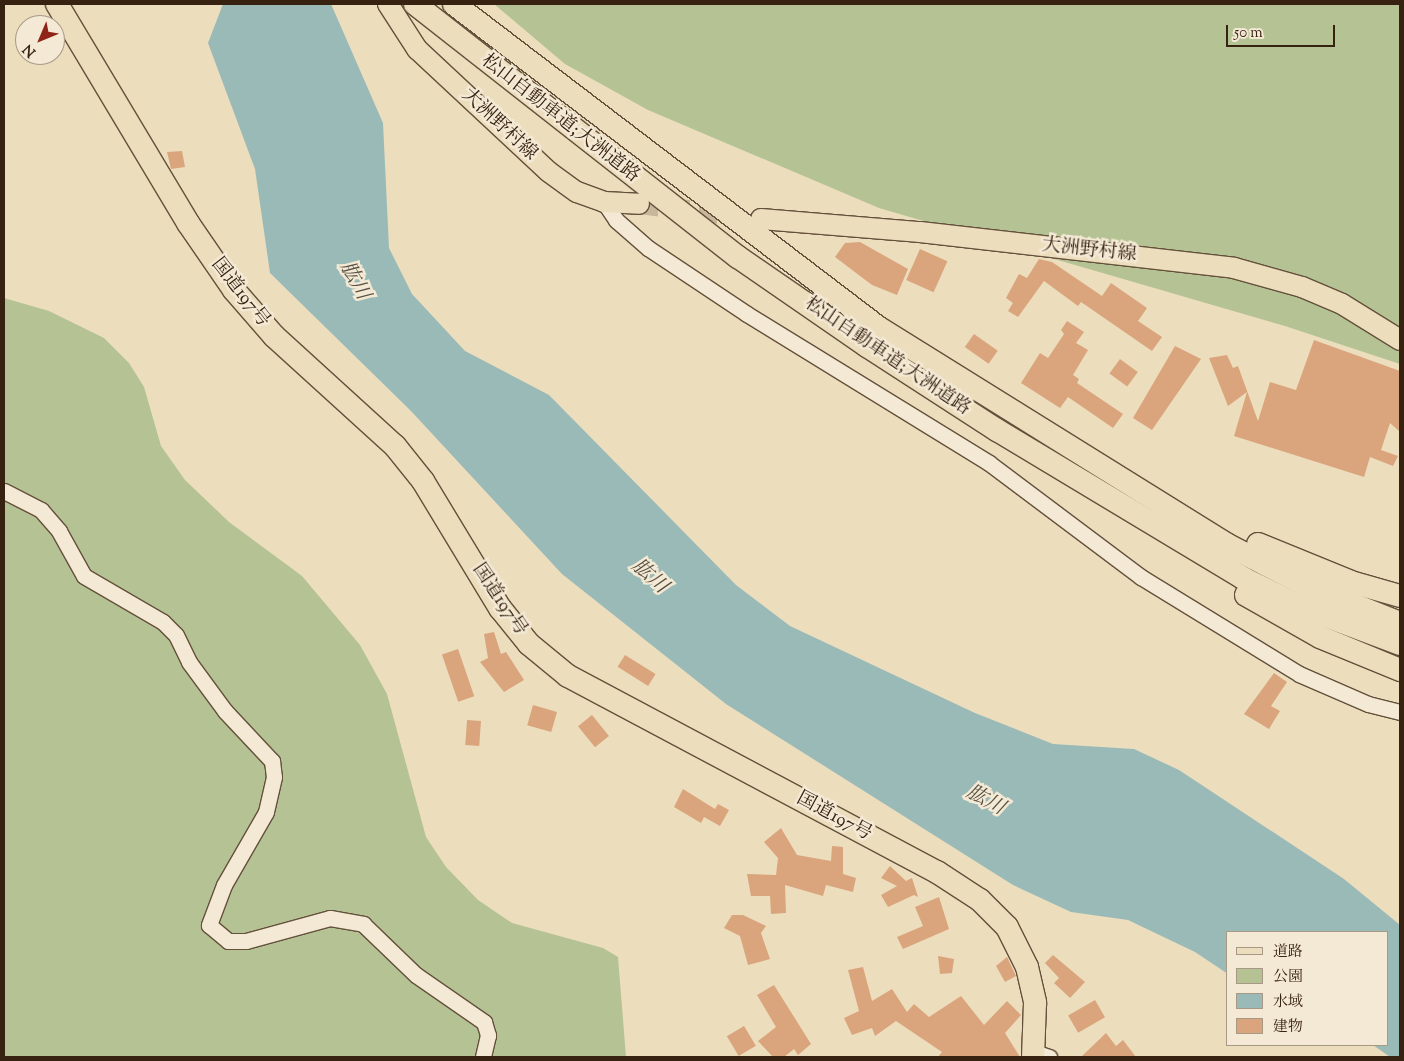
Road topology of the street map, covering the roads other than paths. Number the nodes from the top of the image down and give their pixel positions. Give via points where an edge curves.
1 (57, 4) edge
2 (388, 4) edge
3 (454, 4) edge
4 (421, 8) edge
5 (604, 202) junction
6 (639, 204) tunnel mouth
7 (761, 219) dead end
8 (1400, 340) edge
9 (1081, 456) junction
10 (1078, 479) junction
11 (4, 491) edge
12 (1400, 596) edge
13 (1400, 623) edge
14 (1400, 644) edge
15 (1400, 670) edge
16 (1400, 712) edge
17 (1039, 1055) edge
18 (483, 1057) edge

1 - 17 highway, 国道197号 via 188,223 234,290 274,336 394,446 423,481 500,608 529,644 568,676 937,872 980,900 1006,927 1027,968 1035,1003
2 - 5 main road, 大洲野村線 via 417,49 542,165 577,192
3 - 9 highway, 松山自動車道;大洲道路 via 878,328
4 - 10 highway, 松山自動車道;大洲道路 via 738,257 867,346
5 - 6 main road, 大洲野村線
5 - 16 street via 616,220 648,248 747,314 989,463 1141,578 1299,674 1368,704
7 - 8 main road, 大洲野村線 via 920,232 1234,268 1302,287 1342,304
9 - 12 highway via 1276,554
9 - 13 highway, 松山自動車道;大洲道路 via 1234,548 1307,586
10 - 14 highway, 松山自動車道;大洲道路 via 1243,578 1308,609
10 - 15 highway via 1152,536 1214,577 1320,637
11 - 18 street via 41,510 59,531 84,576 163,622 176,635 190,662 225,711 272,761 274,777 266,812 224,885 209,926 228,941 246,941 330,918 363,924 416,975 484,1022 488,1035

